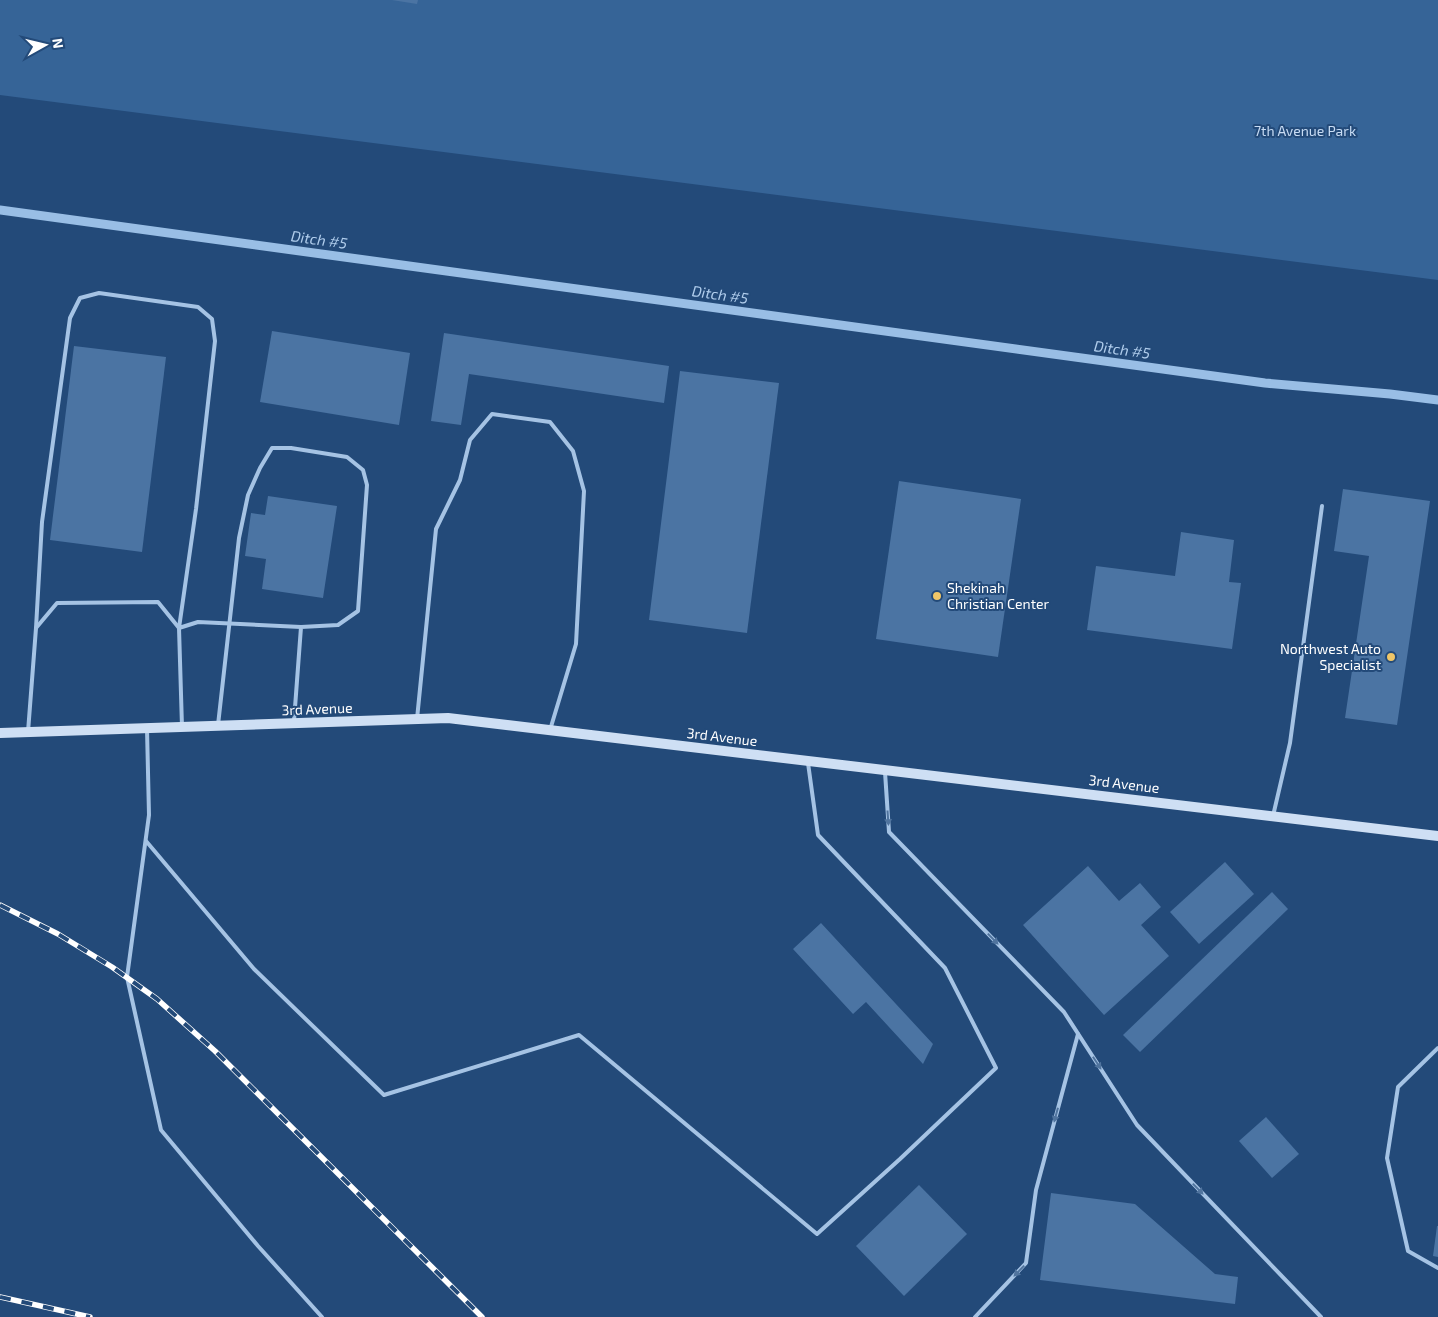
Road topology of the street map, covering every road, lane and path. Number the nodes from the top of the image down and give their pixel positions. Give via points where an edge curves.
1 (1322, 506) dead end
2 (229, 624) junction
3 (301, 627) junction
4 (36, 628) junction
5 (179, 628) junction
6 (417, 719) junction
7 (294, 723) junction
8 (218, 726) junction
9 (182, 727) junction
10 (147, 728) junction
11 (550, 730) junction
12 (28, 732) junction
13 (0, 733) edge
14 (808, 761) junction
15 (885, 770) junction
16 (1273, 816) junction
17 (1438, 836) edge
18 (146, 841) junction
19 (1078, 1034) junction
20 (1438, 1048) edge
21 (1438, 1268) edge
22 (322, 1317) edge
23 (975, 1317) edge
24 (1321, 1317) edge

1 - 16 lane via 1290,743
2 - 3 lane
2 - 3 lane via 239,538 248,495 272,448 291,448 348,457 363,470 368,485 358,611 338,625
2 - 5 lane via 198,622
2 - 8 lane
3 - 7 lane
4 - 5 lane via 57,602 158,602
4 - 5 lane via 42,522 70,318 80,298 100,292 198,307 212,319 215,341
4 - 12 lane
5 - 9 lane
6 - 7 main road, 3rd Avenue
6 - 11 main road, 3rd Avenue via 448,718
6 - 11 lane via 436,530 460,480 470,440 492,414 550,422 573,451 584,491 576,644
7 - 8 main road, 3rd Avenue
8 - 9 main road, 3rd Avenue
9 - 10 main road, 3rd Avenue
10 - 12 main road, 3rd Avenue
10 - 18 lane via 150,815
11 - 14 main road, 3rd Avenue
12 - 13 main road, 3rd Avenue
14 - 15 main road, 3rd Avenue
14 - 18 lane via 818,836 945,968 996,1068 817,1234 579,1035 384,1095 254,968
15 - 16 main road, 3rd Avenue
15 -> 19 lane via 889,832 1064,1012
16 - 17 main road, 3rd Avenue
18 - 22 lane via 127,977 161,1130
19 -> 23 lane via 1036,1190 1026,1263
19 -> 24 lane via 1137,1125
20 - 21 lane via 1398,1087 1387,1158 1408,1251

